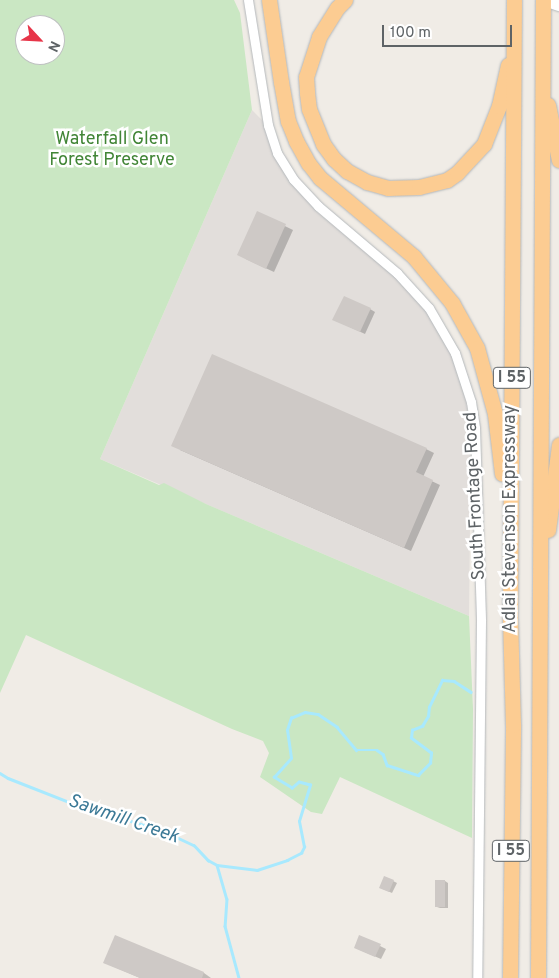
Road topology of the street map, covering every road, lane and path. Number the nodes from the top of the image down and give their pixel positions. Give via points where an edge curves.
1 (248, 0) edge
2 (270, 0) edge
3 (345, 0) edge
4 (514, 0) edge
5 (544, 0) edge
6 (559, 5) edge
7 (514, 31) junction
8 (541, 73) junction
9 (559, 160) edge
10 (559, 445) edge
11 (510, 616) junction
12 (538, 653) junction
13 (477, 978) edge
14 (510, 978) edge
15 (538, 978) edge

1 - 13 street, South Frontage Road via 268,126 277,153 293,179 318,206 397,273 429,308 455,353 471,402 475,428 481,621
2 - 11 highway via 288,121 306,158 320,178 414,257 452,303 477,348 500,446
3 - 7 highway via 327,23 311,58 306,77 309,109 323,144 334,159 367,182 388,188 419,187 447,180 484,144 499,106
4 - 7 highway, Adlai Stevenson Expressway / I 55
5 - 6 main road
5 - 8 highway, Adlai Stevenson Expressway / I 55
7 - 11 highway, Adlai Stevenson Expressway / I 55
8 - 9 highway
8 - 12 highway, Adlai Stevenson Expressway / I 55
10 - 12 highway via 550,507
11 - 14 highway, Adlai Stevenson Expressway / I 55 via 513,725
12 - 15 highway, Adlai Stevenson Expressway / I 55

